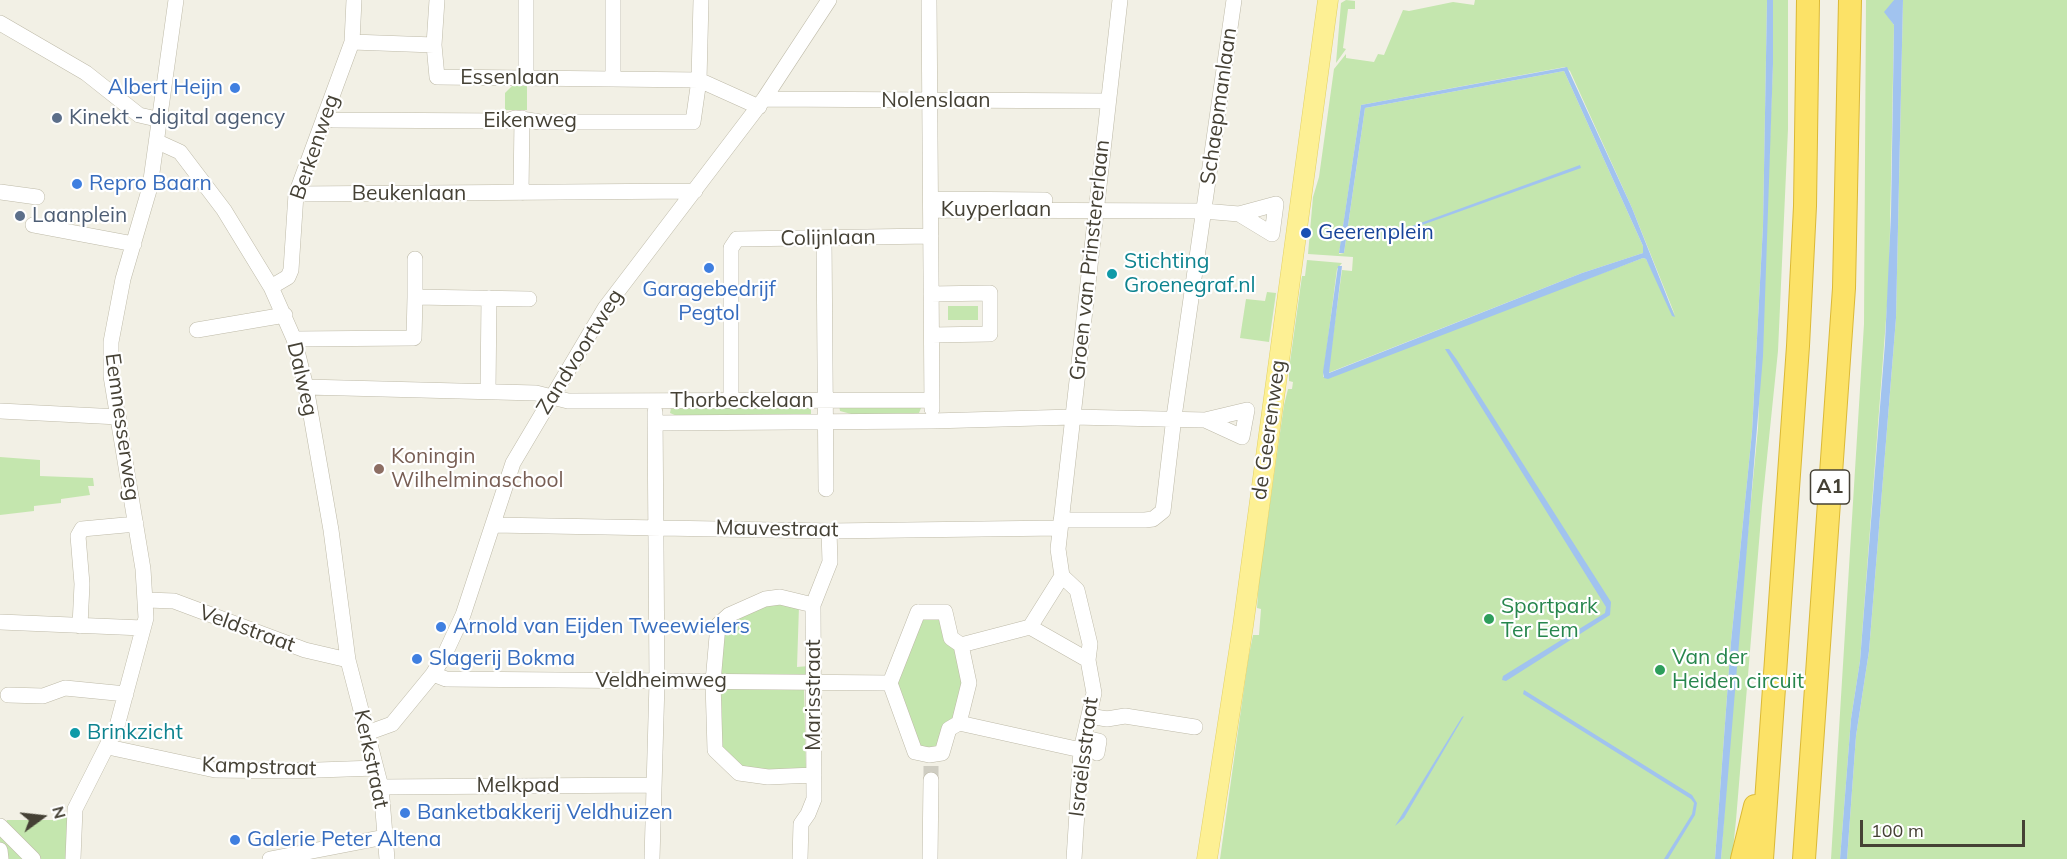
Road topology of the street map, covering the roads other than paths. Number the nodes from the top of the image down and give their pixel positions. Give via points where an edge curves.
1 (176, 0) edge
2 (354, 0) edge
3 (437, 0) edge
4 (526, 0) edge
5 (613, 0) edge
6 (701, 0) edge
7 (829, 0) edge
8 (929, 0) edge
9 (1120, 0) edge
10 (1234, 0) edge
11 (1328, 0) edge
12 (1808, 0) edge
13 (1850, 0) edge
14 (0, 24) edge
15 (352, 42) junction
16 (435, 45) junction
17 (613, 77) junction
18 (526, 78) junction
19 (699, 80) junction
20 (1107, 101) junction
21 (930, 102) junction
22 (761, 103) junction
23 (324, 117) junction
24 (522, 118) junction
25 (161, 120) junction
26 (158, 142) junction
27 (695, 191) junction
28 (0, 192) edge
29 (521, 193) junction
30 (296, 194) junction
31 (37, 197) dead end
32 (931, 205) junction
33 (1097, 205) junction
34 (1204, 206) junction
35 (1239, 214) dead end
36 (33, 225) dead end
37 (931, 236) junction
38 (824, 238) junction
39 (134, 244) junction
40 (415, 259) dead end
41 (271, 287) junction
42 (931, 294) junction
43 (414, 297) junction
44 (489, 298) junction
45 (529, 299) dead end
46 (285, 315) junction
47 (197, 330) dead end
48 (932, 335) junction
49 (294, 339) junction
50 (306, 387) junction
51 (488, 391) junction
52 (552, 396) junction
53 (826, 400) junction
54 (932, 400) junction
55 (655, 401) junction
56 (731, 401) junction
57 (0, 411) edge
58 (119, 417) junction
59 (1073, 417) junction
60 (1174, 417) junction
61 (1205, 420) dead end
62 (932, 421) junction
63 (825, 422) junction
64 (655, 423) junction
65 (826, 489) dead end
66 (1163, 511) joint
67 (135, 524) junction
68 (1061, 524) junction
69 (494, 525) junction
70 (655, 526) junction
71 (829, 531) junction
72 (1062, 576) junction
73 (147, 600) junction
74 (813, 605) junction
75 (0, 622) edge
76 (80, 626) junction
77 (1030, 627) junction
78 (143, 628) junction
79 (961, 645) junction
80 (348, 660) junction
81 (1088, 660) junction
82 (433, 674) junction
83 (657, 682) junction
84 (713, 682) junction
85 (814, 682) junction
86 (890, 683) junction
87 (126, 694) junction
88 (8, 695) dead end
89 (1096, 721) junction
90 (959, 723) junction
91 (1195, 727) dead end
92 (367, 733) junction
93 (1771, 744) junction
94 (1090, 745) junction
95 (108, 747) junction
96 (1811, 764) junction
97 (930, 767) junction
98 (376, 768) junction
99 (814, 775) junction
100 (654, 785) junction
101 (381, 787) junction
102 (0, 826) edge
103 (385, 837) junction
104 (0, 850) edge
105 (1, 859) edge
106 (33, 859) edge
107 (73, 859) edge
108 (270, 859) edge
109 (387, 859) edge
110 (652, 859) edge
111 (800, 859) edge
112 (930, 859) edge
113 (1074, 859) edge
114 (1207, 859) edge
115 (1742, 859) edge
116 (1762, 859) edge
117 (1804, 859) edge
118 (1815, 859) edge

1 - 25 street, Eemnesserweg
2 - 15 street, Berkenweg
3 - 16 street
4 - 18 street
5 - 17 street
6 - 19 street
7 - 22 street, Zandvoortweg
8 - 21 street
9 - 20 street, Groen van Prinstererlaan
10 - 34 street, Schaepmanlaan
11 - 114 main road, de Geerenweg via 1243,626
12 - 93 highway, A1 via 1805,206
13 - 96 highway, A1 via 1844,288
14 - 25 street via 86,73 139,115
15 - 16 street
15 - 23 street, Berkenweg
16 - 18 street, Essenlaan via 437,77
17 - 18 street, Essenlaan
17 - 19 street, Essenlaan
19 - 22 street
19 - 24 street, Eikenweg via 693,122 540,122
20 - 21 street, Nolenslaan
20 - 33 street, Groen van Prinstererlaan
21 - 22 street, Nolenslaan
21 - 32 street
22 - 27 street, Zandvoortweg
23 - 24 street, Eikenweg via 495,121
23 - 30 street, Berkenweg
24 - 29 street
25 - 26 street, Eemnesserweg
26 - 39 street, Eemnesserweg
26 - 41 street, Dalweg via 180,152 224,210
27 - 29 street, Beukenlaan
27 - 52 street, Zandvoortweg via 605,308
28 - 31 street
29 - 30 street, Beukenlaan
30 - 41 street, Berkenweg via 291,270 288,277
32 - 33 street, Kuyperlaan
32 - 37 street
33 - 34 street, Kuyperlaan
33 - 59 street, Groen van Prinstererlaan
34 - 35 street, Schaepmanlaan
34 - 60 street, Schaepmanlaan
36 - 39 street
37 - 38 street, Colijnlaan
37 - 42 street
38 - 53 street
38 - 56 street, Colijnlaan via 737,239 731,248
39 - 58 street, Eemnesserweg via 111,342 111,376
40 - 43 street
41 - 46 street, Dalweg
42 - 48 street
42 - 48 street via 990,293 990,334
43 - 44 street
43 - 49 street via 414,338
44 - 45 street
44 - 51 street
46 - 47 street
46 - 49 street, Dalweg
48 - 54 street
49 - 50 street, Dalweg
50 - 51 street, Thorbeckelaan
50 - 80 street, Dalweg
51 - 52 street, Thorbeckelaan
52 - 55 street, Thorbeckelaan via 568,401
52 - 69 street, Zandvoortweg via 513,463
53 - 54 street, Thorbeckelaan
53 - 56 street, Thorbeckelaan
53 - 63 street
54 - 62 street
55 - 56 street, Thorbeckelaan
55 - 64 street
57 - 58 street
58 - 67 street, Eemnesserweg
59 - 60 street, Thorbeckelaan
59 - 62 street, Thorbeckelaan
59 - 68 street, Groen van Prinstererlaan
60 - 61 street
60 - 66 street, Schaepmanlaan
62 - 63 street, Thorbeckelaan
63 - 64 street, Thorbeckelaan
63 - 65 street, Thorbeckelaan
64 - 70 street
66 - 68 street, Mauvestraat via 1153,519
67 - 73 street, Eemnesserweg
67 - 76 street via 82,529 78,536
68 - 71 street, Mauvestraat
68 - 72 street, Israëlsstraat via 1058,549
69 - 70 street, Mauvestraat
69 - 82 street, Zandvoortweg via 463,615
70 - 71 street, Mauvestraat
70 - 83 street
71 - 74 street, Marisstraat via 830,562
72 - 77 street
72 - 81 street, Israëlsstraat via 1077,590 1090,644
73 - 78 street, Eemnesserweg
73 - 80 street, Veldstraat via 174,601 305,650
74 - 84 street via 780,597 765,599 729,615 718,625
74 - 85 street, Marisstraat
75 - 76 street
76 - 78 street
77 - 79 street
77 - 81 street
78 - 87 street, Eemnesserweg
79 - 86 street via 951,638 945,612 918,612
79 - 90 street via 969,684
80 - 92 street, Kerkstraat
81 - 89 street, Israëlsstraat
82 - 83 street, Veldheimweg via 446,679
82 - 92 street, Zandvoortweg via 392,724
83 - 84 street, Veldheimweg
83 - 100 street
84 - 85 street, Veldheimweg
84 - 99 street via 715,750 739,773 768,777
85 - 86 street, Veldheimweg
85 - 99 street, Marisstraat
86 - 97 street via 915,752
87 - 88 street via 65,688 43,696
87 - 95 street, Eemnesserweg
89 - 91 street via 1125,716
89 - 94 street, Israëlsstraat
90 - 94 street
90 - 97 street via 950,729 942,753
92 - 98 street, Kerkstraat
93 - 115 highway, A1
93 - 116 highway, A1
94 - 113 street, Israëlsstraat
95 - 98 street, Kampstraat via 215,770
95 - 107 street, Eemnesserweg via 75,809
96 - 117 highway, A1
96 - 118 highway, A1
97 - 112 street
98 - 101 street, Kerkstraat
99 - 111 street, Marisstraat via 814,799 801,824
100 - 101 street, Melkpad
100 - 110 street
101 - 103 street, Kerkstraat
102 - 106 street
103 - 108 street
103 - 109 street, Kerkstraat
104 - 105 street

